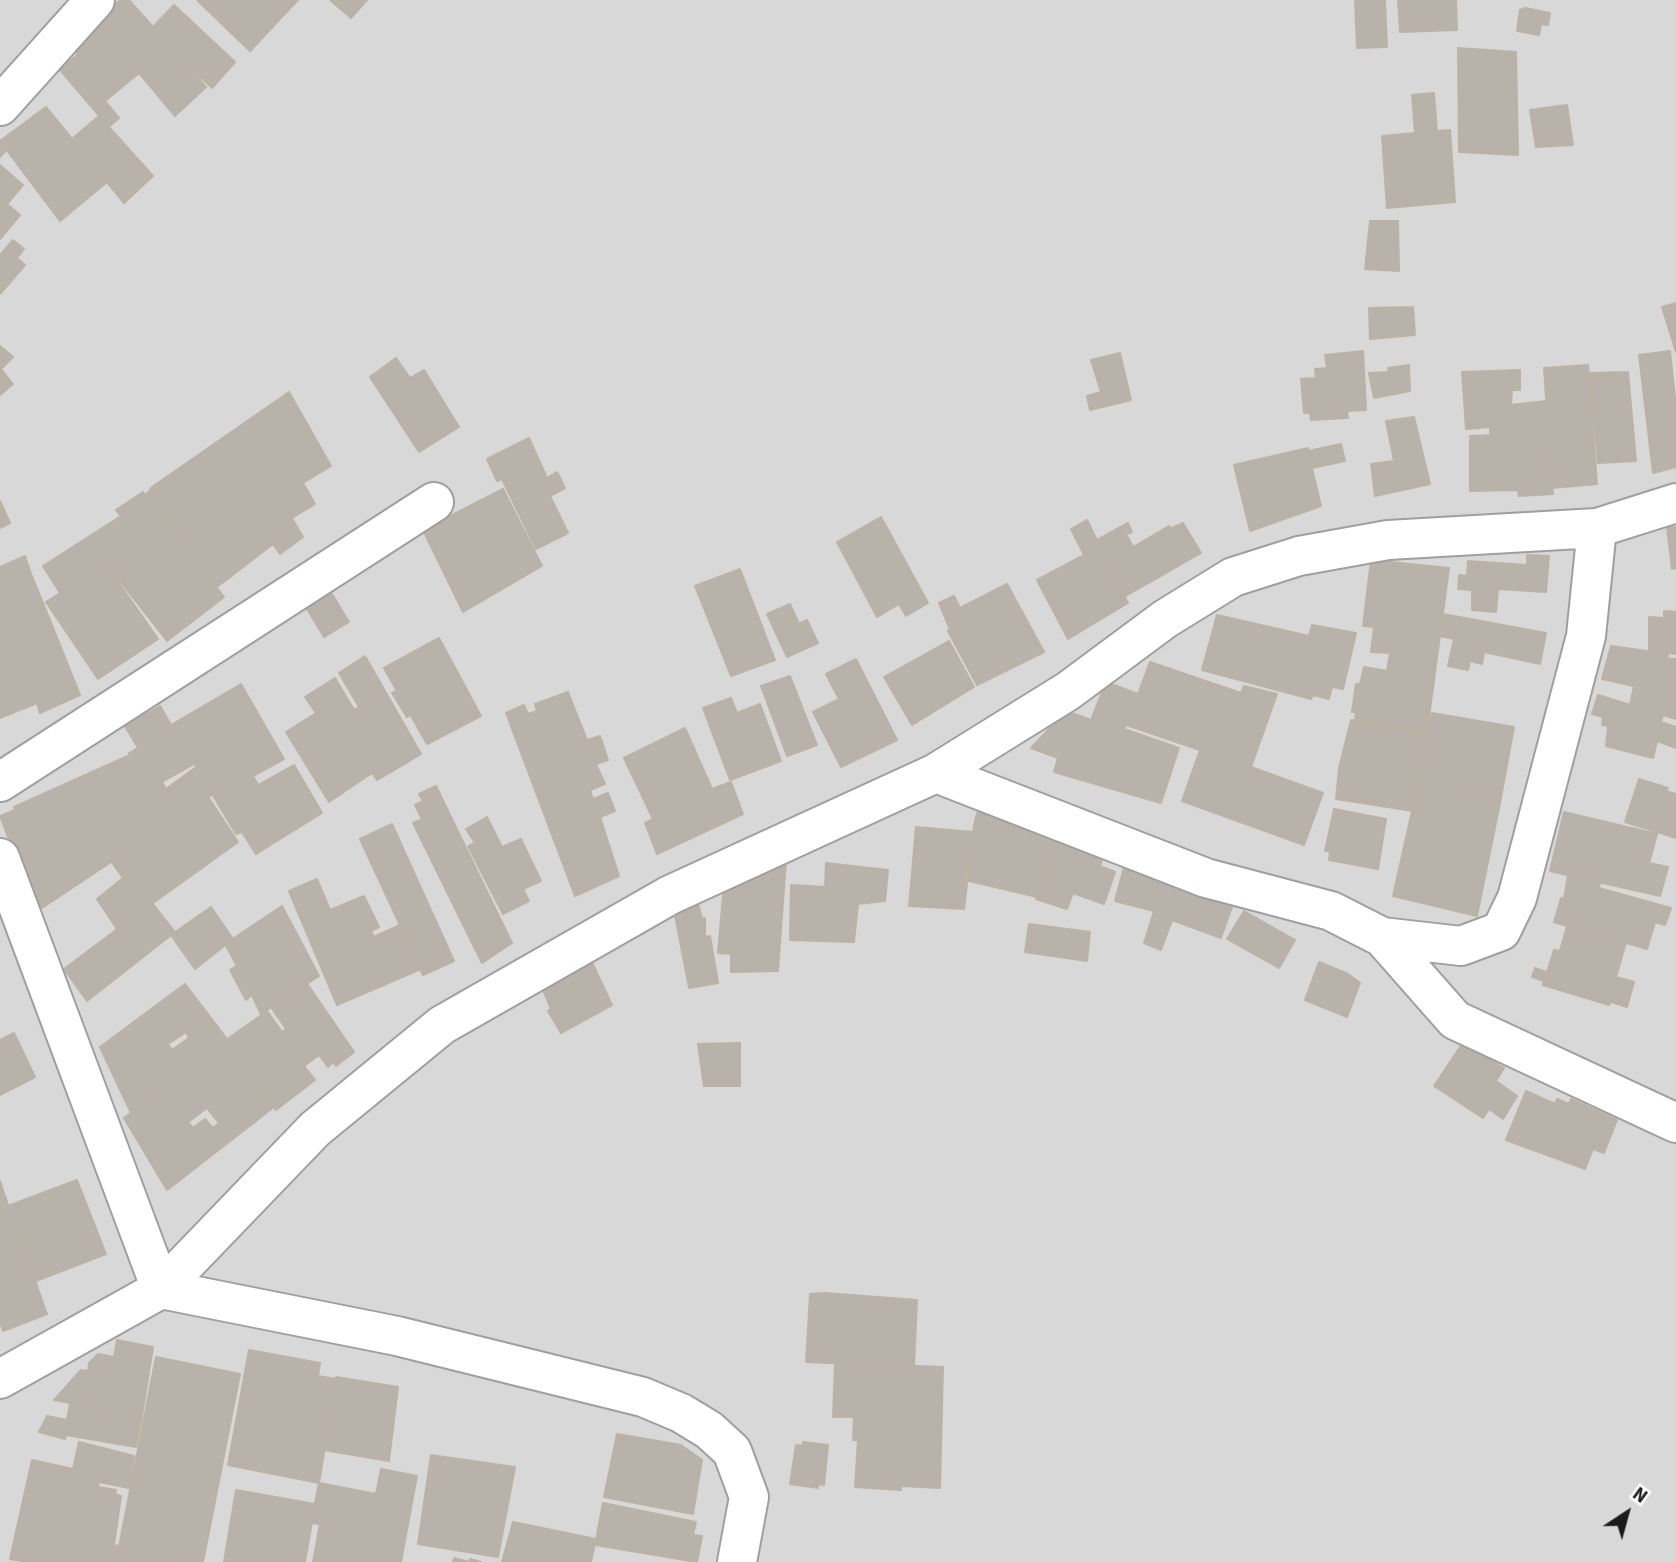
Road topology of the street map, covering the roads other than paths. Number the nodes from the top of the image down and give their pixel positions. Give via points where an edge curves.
1 (95, 0) edge
2 (0, 106) edge
3 (434, 502) dead end
4 (1676, 503) edge
5 (1597, 528) junction
6 (936, 773) junction
7 (0, 782) edge
8 (0, 858) edge
9 (1382, 937) junction
10 (1676, 1123) edge
11 (161, 1289) junction
12 (2, 1387) edge
13 (737, 1562) edge

1 - 2 street
3 - 7 street
4 - 5 street
5 - 6 street via 1388,540 1299,556 1233,577 1166,619 1068,691
5 - 9 street via 1586,636 1517,898 1501,931 1461,946
6 - 9 street via 1206,878 1331,911
6 - 11 street via 670,895 442,1025 315,1129
8 - 11 street
9 - 10 street via 1455,1020
11 - 12 street
11 - 13 street via 397,1336 642,1397 681,1413 733,1451 749,1497

